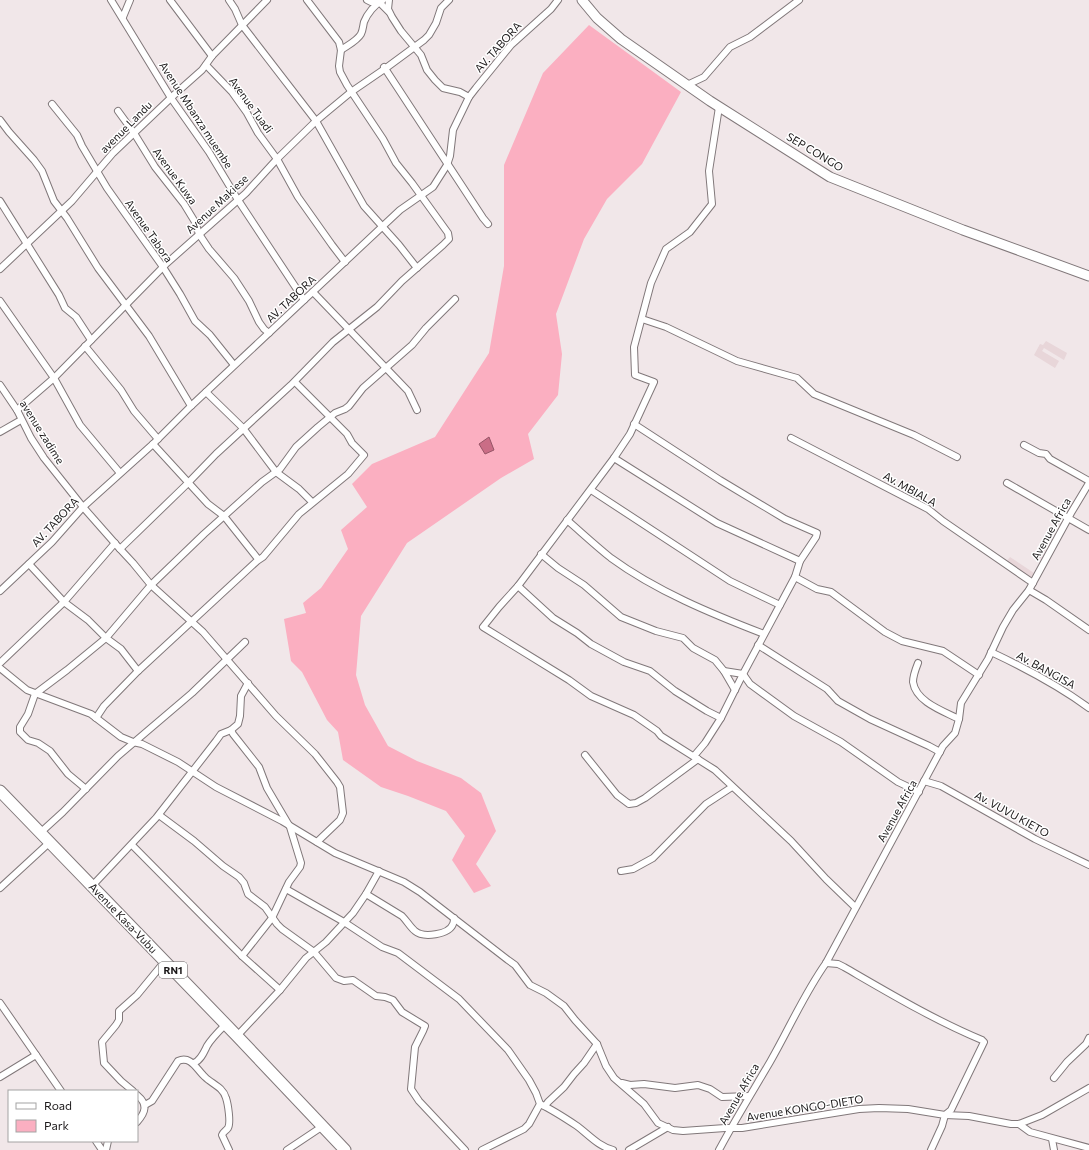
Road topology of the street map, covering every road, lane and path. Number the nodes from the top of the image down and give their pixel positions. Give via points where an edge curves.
1 (111, 0) edge
2 (130, 0) edge
3 (170, 0) edge
4 (229, 0) edge
5 (267, 0) edge
6 (316, 0) edge
7 (367, 0) edge
8 (388, 0) edge
9 (449, 0) edge
10 (558, 0) edge
11 (582, 0) edge
12 (798, 0) edge
13 (381, 1) edge
14 (309, 2) edge
15 (389, 12) junction
16 (122, 17) junction
17 (242, 25) junction
18 (414, 47) junction
19 (341, 50) junction
20 (212, 56) junction
21 (206, 64) junction
22 (384, 68) junction
23 (687, 85) junction
24 (351, 92) junction
25 (171, 98) junction
26 (469, 98) junction
27 (52, 104) dead end
28 (719, 107) junction
29 (118, 111) dead end
30 (0, 120) edge
31 (316, 121) junction
32 (134, 133) junction
33 (277, 159) junction
34 (447, 165) junction
35 (98, 171) junction
36 (421, 195) junction
37 (238, 200) junction
38 (0, 201) edge
39 (61, 211) junction
40 (488, 224) dead end
41 (383, 227) junction
42 (199, 234) junction
43 (27, 243) junction
44 (345, 262) junction
45 (163, 267) junction
46 (417, 268) junction
47 (0, 269) edge
48 (1089, 276) edge
49 (313, 292) junction
50 (455, 299) dead end
51 (304, 300) junction
52 (0, 301) edge
53 (126, 305) junction
54 (642, 318) junction
55 (350, 329) junction
56 (269, 333) junction
57 (92, 340) junction
58 (85, 346) junction
59 (234, 365) junction
60 (386, 367) junction
61 (54, 378) junction
62 (295, 382) junction
63 (0, 385) edge
64 (206, 392) junction
65 (191, 406) junction
66 (16, 410) junction
67 (418, 410) dead end
68 (330, 417) junction
69 (21, 420) junction
70 (634, 424) junction
71 (244, 428) junction
72 (0, 432) edge
73 (791, 438) dead end
74 (155, 442) junction
75 (1024, 445) dead end
76 (958, 457) dead end
77 (614, 458) junction
78 (276, 472) junction
79 (120, 473) junction
80 (189, 482) junction
81 (1089, 482) edge
82 (1007, 483) dead end
83 (591, 490) junction
84 (312, 502) junction
85 (84, 507) junction
86 (224, 516) junction
87 (1068, 518) junction
88 (567, 520) junction
89 (1089, 530) edge
90 (115, 544) junction
91 (120, 549) junction
92 (541, 554) junction
93 (258, 560) junction
94 (800, 561) junction
95 (29, 564) junction
96 (795, 577) junction
97 (1033, 583) junction
98 (151, 585) junction
99 (518, 586) junction
100 (1029, 590) junction
101 (0, 591) edge
102 (64, 602) junction
103 (780, 605) junction
104 (191, 621) junction
105 (1089, 630) edge
106 (764, 634) junction
107 (106, 638) junction
108 (245, 642) dead end
109 (758, 645) junction
110 (991, 652) junction
111 (227, 660) junction
112 (0, 663) edge
113 (918, 663) dead end
114 (0, 668) edge
115 (724, 670) junction
116 (138, 671) junction
117 (743, 674) junction
118 (979, 675) junction
119 (248, 683) junction
120 (735, 690) junction
121 (35, 694) junction
122 (1089, 708) edge
123 (96, 718) junction
124 (722, 718) junction
125 (959, 719) junction
126 (232, 730) junction
127 (133, 742) junction
128 (940, 752) junction
129 (585, 755) dead end
130 (696, 757) junction
131 (192, 772) junction
132 (924, 781) junction
133 (732, 787) junction
134 (86, 789) junction
135 (0, 791) edge
136 (919, 792) junction
137 (159, 815) junction
138 (290, 827) junction
139 (40, 833) junction
140 (50, 842) junction
141 (317, 842) junction
142 (132, 845) junction
143 (1089, 865) edge
144 (379, 871) junction
145 (621, 871) dead end
146 (92, 886) junction
147 (0, 888) edge
148 (286, 889) junction
149 (366, 894) junction
150 (855, 907) junction
151 (272, 918) junction
152 (454, 918) junction
153 (344, 922) junction
154 (314, 952) junction
155 (242, 956) junction
156 (165, 961) junction
157 (826, 963) junction
158 (280, 990) junction
159 (0, 1003) edge
160 (226, 1024) junction
161 (238, 1036) junction
162 (1089, 1038) edge
163 (597, 1044) junction
164 (36, 1055) junction
165 (194, 1063) junction
166 (0, 1077) edge
167 (614, 1078) junction
168 (1054, 1078) dead end
169 (1089, 1088) edge
170 (60, 1090) edge
171 (132, 1090) edge
172 (138, 1096) edge
173 (749, 1096) junction
174 (145, 1105) junction
175 (542, 1105) junction
176 (945, 1115) junction
177 (138, 1120) edge
178 (1019, 1124) junction
179 (323, 1126) junction
180 (668, 1128) junction
181 (731, 1128) junction
182 (1052, 1139) junction
183 (1089, 1148) edge
184 (229, 1150) edge
185 (287, 1150) edge
186 (345, 1150) edge
187 (466, 1150) edge
188 (482, 1150) edge
189 (613, 1150) edge
190 (630, 1150) edge
191 (719, 1150) edge
192 (931, 1150) edge
193 (1054, 1150) edge

1 - 16 street, Avenue Mbanza muembe
2 - 16 street
3 - 20 street
4 - 17 street
5 - 17 street, avenue Landu
6 - 14 street
7 - 13 street
8 - 15 street
9 - 18 street, Avenue Makiese via 441,8 429,35
10 - 26 street, AV. TABORA via 511,45
11 - 23 street, SEP CONGO via 597,18 621,39
12 - 23 street via 750,37 730,47 704,77
13 - 15 street
13 - 19 street via 368,16 358,39
14 - 19 street via 339,42
15 - 18 street
16 - 25 street, Avenue Mbanza muembe
17 - 20 street, avenue Landu
17 - 31 street
18 - 22 street, Avenue Makiese
18 - 26 street via 422,55 427,70 439,85
19 - 24 street via 338,66
20 - 21 street, avenue Landu
21 - 25 street, avenue Landu
21 - 33 street, Avenue Tuadi via 232,92
22 - 24 street, Avenue Makiese
22 - 34 street
23 - 28 street, SEP CONGO
24 - 31 street, Avenue Makiese
24 - 36 street via 396,163
25 - 32 street, avenue Landu
25 - 37 street, Avenue Mbanza muembe via 209,152
26 - 34 street, AV. TABORA via 453,130
27 - 35 street, Avenue Tabora via 77,135
28 - 48 street, SEP CONGO via 830,177
28 - 54 street via 709,171 712,204 690,232 666,249 651,283
29 - 32 street, Avenue Kuwa
30 - 39 street via 42,171 54,201
31 - 33 street, Avenue Makiese
31 - 41 street via 364,206
32 - 35 street, avenue Landu
32 - 42 street, Avenue Kuwa via 154,167 184,204
33 - 37 street, Avenue Makiese
33 - 44 street, Avenue Tuadi via 298,197
34 - 36 street, AV. TABORA via 433,187
34 - 40 street
35 - 39 street, avenue Landu
35 - 45 street, Avenue Tabora via 111,194
36 - 41 street, AV. TABORA via 400,210
36 - 46 street via 449,237 447,242
37 - 42 street, Avenue Makiese
37 - 51 street, Avenue Mbanza muembe
38 - 43 street
39 - 43 street, avenue Landu
39 - 53 street
41 - 44 street, AV. TABORA
41 - 46 street
42 - 45 street, Avenue Makiese
42 - 56 street, Avenue Kuwa via 234,278 259,322
43 - 47 street, avenue Landu
43 - 57 street via 66,308 76,317
44 - 49 street, AV. TABORA
45 - 53 street, Avenue Makiese
45 - 59 street, Avenue Tabora via 194,321 210,335
46 - 55 street
49 - 51 street, AV. TABORA
49 - 55 street
50 - 60 street via 412,345
51 - 56 street, AV. TABORA
52 - 61 street
53 - 57 street, Avenue Makiese
53 - 65 street via 149,336
54 - 70 street via 634,348 635,375 654,382
54 - 76 street via 737,361 797,378 814,394 914,434
55 - 60 street
55 - 62 street via 333,342
56 - 59 street, AV. TABORA
57 - 58 street, Avenue Makiese
58 - 61 street, Avenue Makiese
58 - 74 street via 121,390
59 - 64 street, AV. TABORA
60 - 67 street via 408,391
60 - 68 street via 363,388 349,406
61 - 66 street, Avenue Makiese
61 - 79 street via 80,425
62 - 68 street
62 - 71 street
63 - 66 street, avenue zadime
64 - 65 street, AV. TABORA
64 - 71 street
65 - 74 street, AV. TABORA
66 - 69 street, avenue zadime
68 - 78 street via 296,447
68 - 84 street via 364,455 348,474
69 - 72 street
69 - 85 street, avenue zadime via 44,458
70 - 77 street
70 - 94 street via 779,515 817,532
71 - 78 street
71 - 80 street
73 - 97 street, Av. MBIALA via 928,509
74 - 79 street, AV. TABORA
74 - 80 street
75 - 81 street via 1046,454 1050,459
77 - 83 street
77 - 94 street via 716,523
78 - 84 street
78 - 86 street
79 - 85 street, AV. TABORA
80 - 86 street via 208,504
80 - 91 street
81 - 87 street, Avenue Africa
82 - 87 street
83 - 88 street
83 - 103 street via 730,580
84 - 93 street via 298,514
85 - 90 street, avenue zadime
85 - 95 street, AV. TABORA
86 - 93 street
86 - 98 street
87 - 89 street
87 - 97 street, Avenue Africa
88 - 92 street
88 - 106 street via 594,544 635,574 691,603
90 - 91 street, avenue zadime
90 - 102 street
91 - 98 street, avenue zadime
92 - 99 street
92 - 115 street via 621,617 656,631 683,638 693,648 715,660
93 - 104 street
94 - 96 street
95 - 101 street, AV. TABORA
95 - 102 street
96 - 103 street
96 - 118 street via 831,592 902,641 943,651
97 - 100 street, Avenue Africa
98 - 104 street, avenue zadime
98 - 107 street
99 - 124 street via 553,618 591,644 624,662 650,671 707,711
99 - 130 street via 483,627 591,696 634,715 661,736
100 - 105 street
100 - 110 street, Avenue Africa via 1013,610
102 - 107 street
102 - 112 street
103 - 106 street
104 - 111 street, avenue zadime
104 - 116 street
106 - 109 street
107 - 116 street via 121,649
107 - 121 street
108 - 111 street
109 - 117 street
109 - 128 street via 827,689 838,701
110 - 118 street, Avenue Africa
110 - 122 street, Av. BANGISA via 1069,693
111 - 119 street, avenue zadime
111 - 127 street
113 - 125 street via 913,680 917,692 927,702
114 - 121 street
115 - 117 street
115 - 120 street
116 - 123 street via 104,706
117 - 120 street
117 - 136 street via 750,684 794,716 841,742 898,782
118 - 125 street, Avenue Africa via 961,703
119 - 126 street via 241,696 238,724
119 - 141 street, avenue zadime via 276,716 315,754 340,787 343,813 340,820
120 - 124 street
121 - 123 street
121 - 134 street via 20,732 28,740 50,751 68,774
123 - 127 street via 118,736
124 - 130 street
125 - 128 street, Avenue Africa via 955,733
126 - 131 street via 222,734
126 - 138 street via 258,767
127 - 131 street via 162,754
127 - 134 street
128 - 132 street, Avenue Africa
129 - 130 street via 617,795 629,804 645,798
130 - 133 street via 715,770
131 - 137 street
131 - 138 street
132 - 136 street, Avenue Africa
132 - 143 street, Av. VUVU KIETO via 941,786 1035,839
133 - 145 street via 706,804 653,858 634,869
133 - 150 street via 791,841
134 - 139 street
135 - 139 highway, Avenue Kasa-Vubu / RN1
136 - 150 street, Avenue Africa
137 - 142 street
137 - 151 street via 239,877 247,892 265,907
138 - 141 street
138 - 148 street via 301,863
139 - 140 highway, Avenue Kasa-Vubu / RN1
140 - 146 highway, Avenue Kasa-Vubu / RN1
140 - 147 street
141 - 144 street via 343,858
142 - 146 street
142 - 155 street
144 - 149 street
144 - 152 street via 420,892
146 - 156 highway, Avenue Kasa-Vubu / RN1
148 - 151 street
148 - 153 street
149 - 152 street via 402,916 413,930 426,935 447,931
149 - 153 street
150 - 157 street, Avenue Africa
151 - 154 street via 282,929
151 - 155 street
152 - 163 street via 515,965 530,985 561,1003
153 - 154 street
153 - 175 street via 382,947 398,953 458,999 508,1050 529,1080
154 - 158 street
154 - 187 street via 336,978 344,981 353,980 376,996 390,998 402,1012 424,1026 415,1047 411,1089 419,1101
155 - 158 street
156 - 160 highway, Avenue Kasa-Vubu / RN1
156 - 171 street via 120,1011 116,1025 102,1042 106,1066
157 - 173 street, Avenue Africa
157 - 176 street via 838,964 896,998 984,1042 950,1110
158 - 161 street
159 - 164 street
160 - 161 highway, Avenue Kasa-Vubu / RN1
160 - 165 street
161 - 179 highway, Avenue Kasa-Vubu / RN1
162 - 168 street
163 - 167 street
163 - 175 street via 564,1087
164 - 166 street
164 - 170 street
165 - 174 street via 178,1061 152,1101
165 - 184 street via 226,1097 229,1124 222,1135
167 - 173 street via 625,1084 675,1088 698,1085 722,1097
167 - 180 street via 644,1104 658,1123
169 - 178 street, Avenue KONGO-DIETO via 1042,1115
172 - 174 street
173 - 181 street, Avenue Africa
174 - 177 street
175 - 188 street via 524,1129
175 - 189 street via 577,1126 593,1140
176 - 178 street, Avenue KONGO-DIETO
176 - 181 street, Avenue KONGO-DIETO via 908,1110 859,1109
176 - 192 street
178 - 182 street via 1030,1132
179 - 185 street
179 - 186 highway, Avenue Kasa-Vubu / RN1
180 - 181 street, Avenue KONGO-DIETO via 683,1131
180 - 190 street
181 - 191 street, Avenue Africa
182 - 183 street
182 - 193 street

